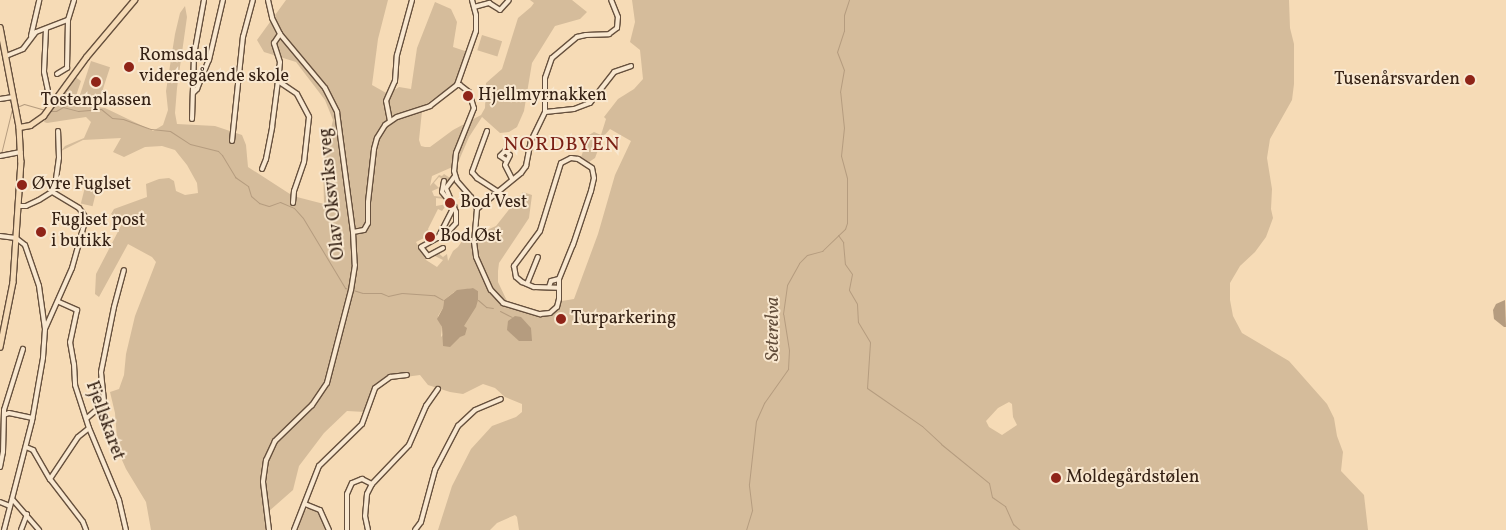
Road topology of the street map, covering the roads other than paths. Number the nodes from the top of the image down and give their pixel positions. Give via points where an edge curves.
1 (39, 0) edge
2 (74, 0) edge
3 (134, 0) edge
4 (204, 0) edge
5 (223, 0) edge
6 (253, 0) edge
7 (268, 0) edge
8 (412, 0) edge
9 (472, 0) edge
10 (509, 0) edge
11 (611, 0) edge
12 (474, 7) junction
13 (68, 20) junction
14 (0, 27) edge
15 (46, 29) junction
16 (280, 34) junction
17 (31, 36) junction
18 (6, 56) junction
19 (631, 66) dead end
20 (57, 74) dead end
21 (278, 81) junction
22 (457, 84) junction
23 (48, 91) dead end
24 (193, 93) junction
25 (13, 97) junction
26 (0, 99) edge
27 (545, 112) junction
28 (192, 120) dead end
29 (390, 121) junction
30 (18, 127) junction
31 (58, 131) dead end
32 (487, 131) dead end
33 (232, 141) dead end
34 (21, 152) junction
35 (0, 156) edge
36 (506, 160) dead end
37 (262, 170) dead end
38 (455, 176) junction
39 (512, 179) junction
40 (444, 181) dead end
41 (497, 191) junction
42 (52, 192) junction
43 (293, 203) dead end
44 (453, 204) junction
45 (19, 206) junction
46 (477, 209) junction
47 (353, 232) junction
48 (0, 236) edge
49 (16, 238) junction
50 (438, 238) junction
51 (443, 248) dead end
52 (538, 257) dead end
53 (124, 270) dead end
54 (559, 279) junction
55 (527, 284) junction
56 (549, 287) junction
57 (558, 288) junction
58 (59, 302) junction
59 (0, 319) edge
60 (6, 321) junction
61 (44, 329) junction
62 (0, 347) edge
63 (23, 349) dead end
64 (407, 375) dead end
65 (438, 389) dead end
66 (501, 399) dead end
67 (4, 416) junction
68 (32, 418) junction
69 (87, 418) junction
70 (89, 428) junction
71 (26, 447) junction
72 (0, 467) edge
73 (50, 479) junction
74 (372, 484) junction
75 (13, 500) junction
76 (0, 502) edge
77 (305, 504) junction
78 (10, 506) junction
79 (26, 514) junction
80 (4, 530) edge
81 (21, 530) edge
82 (39, 530) edge
83 (86, 530) edge
84 (126, 530) edge
85 (269, 530) edge
86 (294, 530) edge
87 (328, 530) edge
88 (347, 530) edge
89 (368, 530) edge
90 (415, 530) edge

1 - 17 street
2 - 13 street
3 - 30 main road via 86,57 43,116 30,125
4 - 24 street via 194,55
5 - 24 street via 209,60
6 - 33 street via 243,37
7 - 16 street, Olav Oksviks veg
8 - 29 street via 397,55 396,81 386,100
9 - 12 street
10 - 12 street via 500,10 490,3
11 - 27 street via 618,20 615,30 609,34 577,37 549,64 545,78
12 - 22 street via 476,31
13 - 15 street
13 - 20 street via 67,68
14 - 18 main road
15 - 17 street
15 - 23 street via 44,72
16 - 21 street via 274,43 280,62
16 - 47 street, Olav Oksviks veg via 322,84 334,106 340,127
17 - 18 street via 23,48
18 - 25 main road
19 - 27 street via 611,75 590,103
21 - 37 street
21 - 43 street via 297,94 309,117 304,162
22 - 29 street via 430,106
22 - 38 street via 469,92 474,108 454,160
24 - 28 street
25 - 26 street
25 - 30 main road
27 - 39 street via 531,141 526,166
29 - 47 street via 377,138 374,149 368,223 364,230
30 - 34 main road
31 - 42 street via 59,166
32 - 41 street via 472,172
34 - 35 street
34 - 45 main road
36 - 39 street
38 - 44 street via 446,188
38 - 46 street
39 - 41 street
40 - 44 street via 443,194
41 - 46 street
42 - 45 street via 26,206
42 - 58 street via 79,208 86,218
44 - 50 street
44 - 50 street via 456,223
45 - 49 main road
46 - 57 street via 476,257 491,290 501,302 532,313 546,314 557,307 560,299
47 - 85 street, Olav Oksviks veg via 354,277 327,383 312,405 275,441 266,460 263,482
48 - 49 street
49 - 60 main road
49 - 61 street via 25,245 33,264
50 - 51 street via 421,248 428,256
52 - 55 street
53 - 69 street via 101,372 104,401
54 - 55 street via 581,224 594,178 589,165 571,158 561,163 540,231 517,260 516,277
54 - 56 street via 551,281
54 - 57 street
55 - 56 street
56 - 57 street
58 - 61 street
58 - 69 street, Fjellskaret via 75,308 77,312 70,342 73,378
59 - 60 street
60 - 62 main road
61 - 68 street via 43,358
63 - 67 street
64 - 77 street via 390,377 375,388 362,424 319,466
65 - 74 street via 426,406 409,446
66 - 90 street via 475,410 458,426 435,470 421,522
67 - 68 street via 9,413
67 - 72 street
68 - 71 street
69 - 70 street, Fjellskaret
70 - 73 street via 78,437
70 - 84 street, Fjellskaret via 119,500
71 - 73 street via 33,450
71 - 75 street
73 - 83 street
74 - 88 street via 357,480 350,486 346,506
74 - 89 street via 367,494 365,516
75 - 78 street
75 - 79 street
76 - 78 street
77 - 86 street
77 - 87 street via 320,510
78 - 80 street
79 - 81 street
79 - 82 street

